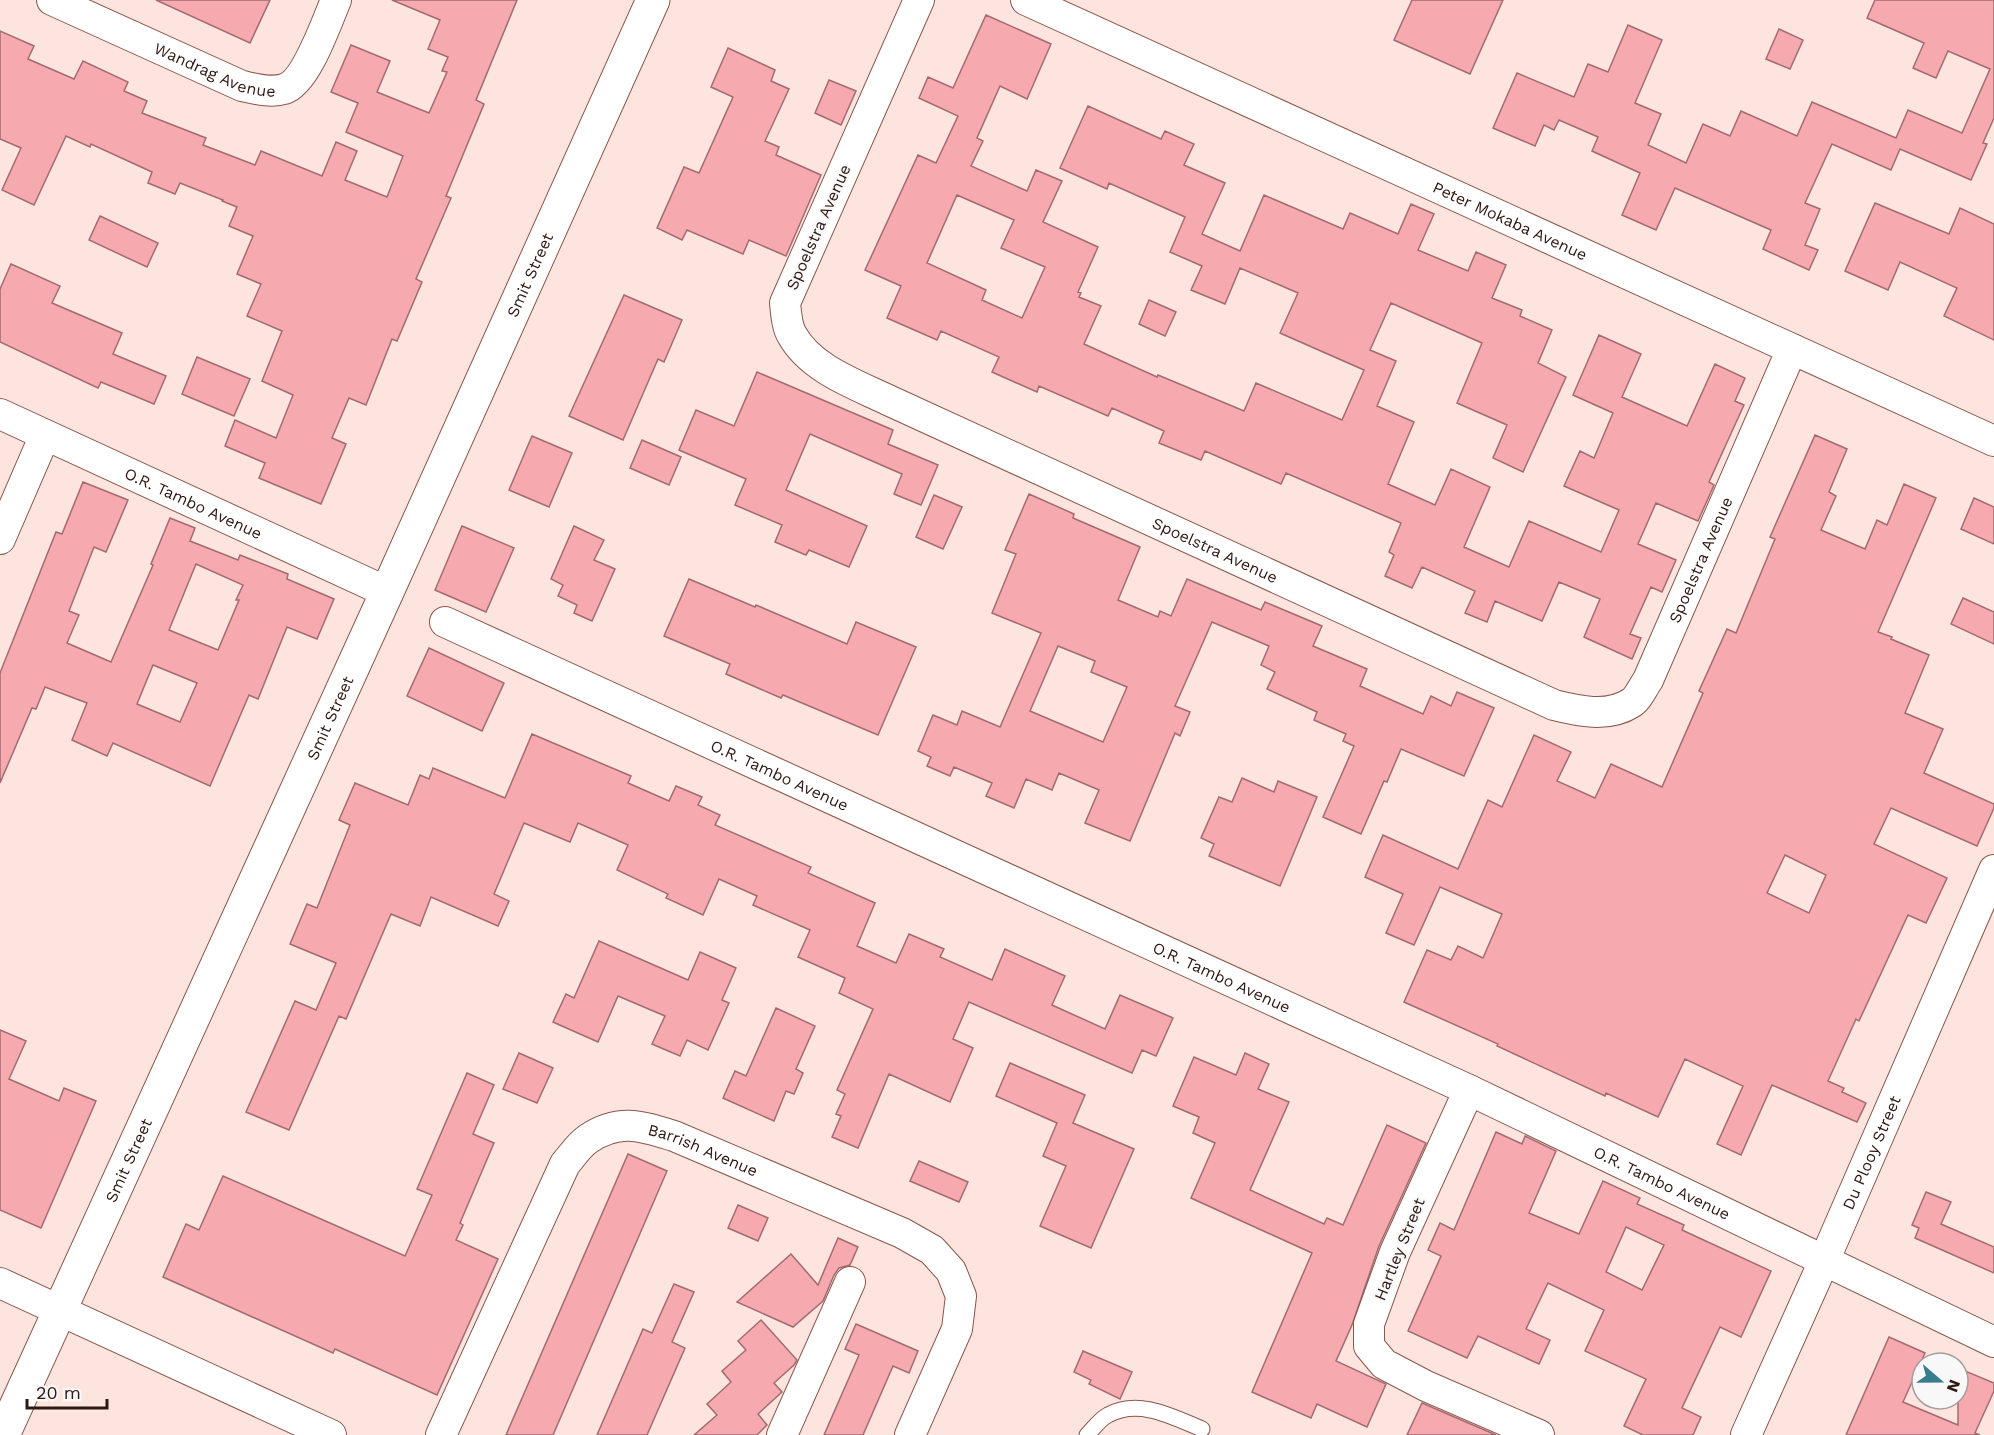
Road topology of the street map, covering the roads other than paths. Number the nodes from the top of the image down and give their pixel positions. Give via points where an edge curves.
1 (52, 0) edge
2 (336, 0) edge
3 (653, 0) edge
4 (920, 0) edge
5 (1026, 0) edge
6 (1792, 349) junction
7 (0, 414) edge
8 (45, 435) junction
9 (1994, 441) edge
10 (0, 539) edge
11 (387, 592) junction
12 (445, 622) dead end
13 (1994, 870) edge
14 (1469, 1090) junction
15 (1824, 1261) junction
16 (850, 1282) dead end
17 (0, 1283) edge
18 (59, 1310) junction
19 (1994, 1342) edge
20 (1202, 1429) dead end
21 (3, 1435) edge
22 (331, 1435) edge
23 (441, 1435) edge
24 (782, 1435) edge
25 (910, 1435) edge
26 (1087, 1435) edge
27 (1539, 1435) edge
28 (1746, 1435) edge

1 - 2 street, Wandrag Avenue via 242,86 264,91 286,89 305,70
3 - 11 street, Smit Street
4 - 6 street, Spoelstra Avenue via 785,303 790,334 808,357 845,380 1554,705 1580,711 1611,711 1632,703 1638,695 1648,680
5 - 6 street, Peter Mokaba Avenue
6 - 9 street, Peter Mokaba Avenue
7 - 8 street, O.R. Tambo Avenue
8 - 10 street
8 - 11 street, O.R. Tambo Avenue
11 - 18 street, Smit Street
12 - 14 street, O.R. Tambo Avenue
13 - 15 street, Du Plooy Street
14 - 15 street, O.R. Tambo Avenue
14 - 27 street, Hartley Street via 1395,1252 1369,1324 1369,1346 1384,1364 1426,1386
15 - 19 street, O.R. Tambo Avenue
15 - 28 street, Du Plooy Street
16 - 24 street
17 - 18 street
18 - 21 street, Smit Street
18 - 22 street
20 - 26 lane via 1155,1410 1130,1408 1107,1416
23 - 25 street, Barrish Avenue via 565,1164 587,1140 616,1125 674,1136 902,1233 933,1250 951,1271 961,1296 957,1329

